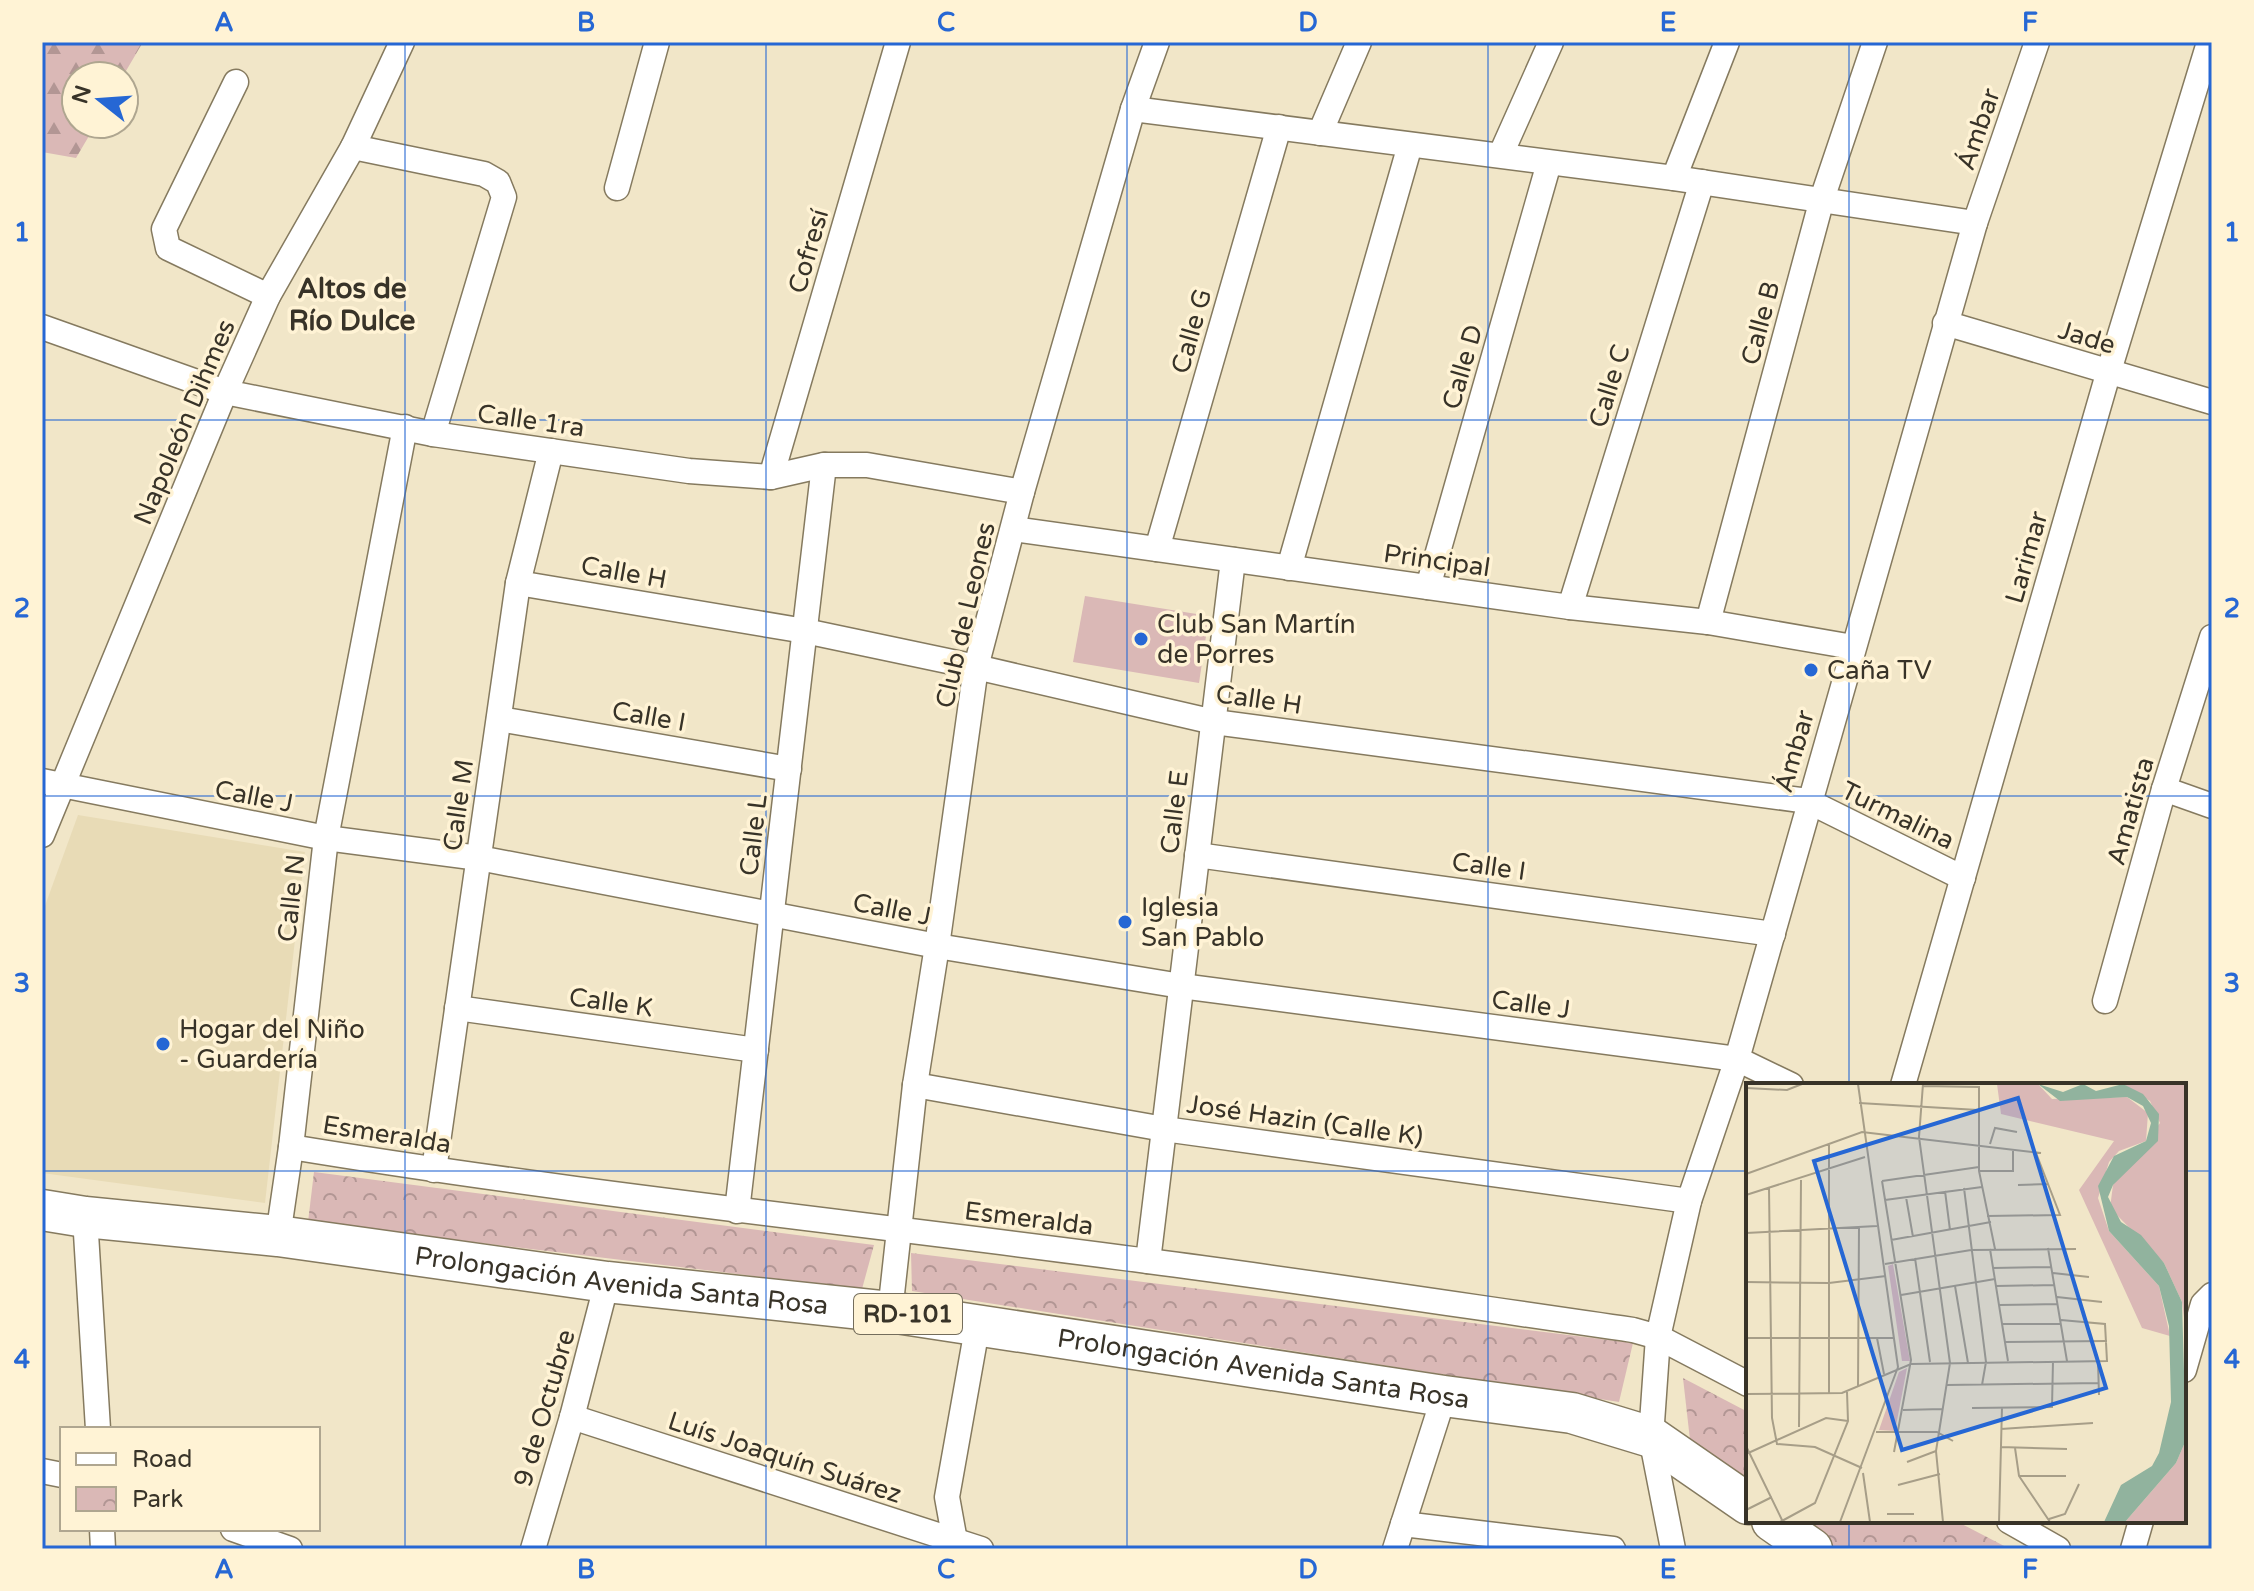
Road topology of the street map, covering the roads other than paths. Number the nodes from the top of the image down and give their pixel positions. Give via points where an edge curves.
1 (402, 42) edge
2 (657, 42) edge
3 (898, 42) edge
4 (1157, 42) edge
5 (1359, 42) edge
6 (1551, 42) edge
7 (1727, 42) edge
8 (1875, 42) edge
9 (2037, 42) edge
10 (2204, 45) edge
11 (236, 82) dead end
12 (1133, 109) junction
13 (1279, 127) junction
14 (1320, 133) junction
15 (1410, 145) junction
16 (353, 147) junction
17 (1501, 154) junction
18 (1549, 163) junction
19 (1674, 178) junction
20 (1702, 182) junction
21 (617, 188) dead end
22 (1822, 199) junction
23 (1975, 223) junction
24 (268, 296) junction
25 (1945, 323) junction
26 (42, 327) edge
27 (2108, 374) junction
28 (225, 392) junction
29 (2212, 402) edge
30 (405, 427) junction
31 (433, 434) junction
32 (551, 451) junction
33 (824, 465) junction
34 (771, 477) junction
35 (1022, 492) junction
36 (1014, 529) junction
37 (1157, 549) junction
38 (1233, 560) junction
39 (1289, 568) junction
40 (518, 583) junction
41 (1428, 587) junction
42 (1570, 607) junction
43 (1708, 622) junction
44 (805, 631) junction
45 (2212, 637) edge
46 (1853, 647) junction
47 (976, 667) junction
48 (499, 719) junction
49 (1214, 722) junction
50 (789, 769) junction
51 (52, 784) edge
52 (2164, 789) junction
53 (1808, 801) junction
54 (2212, 806) edge
55 (42, 835) edge
56 (326, 838) junction
57 (1197, 855) junction
58 (479, 858) junction
59 (1963, 878) junction
60 (772, 914) junction
61 (1773, 934) junction
62 (937, 946) junction
63 (1181, 986) junction
64 (2105, 1001) dead end
65 (457, 1008) junction
66 (756, 1050) junction
67 (1737, 1059) junction
68 (1787, 1083) edge
69 (1904, 1083) edge
70 (915, 1085) junction
71 (1164, 1129) junction
72 (291, 1147) junction
73 (434, 1170) junction
74 (1689, 1201) junction
75 (42, 1210) edge
76 (737, 1211) junction
77 (85, 1217) junction
78 (899, 1231) junction
79 (278, 1236) junction
80 (1148, 1261) junction
81 (607, 1282) junction
82 (2203, 1300) edge
83 (890, 1312) junction
84 (978, 1323) junction
85 (1658, 1337) junction
86 (2186, 1363) edge
87 (1746, 1383) edge
88 (1444, 1396) junction
89 (572, 1417) junction
90 (98, 1427) edge
91 (1651, 1437) junction
92 (1746, 1503) edge
93 (1775, 1523) edge
94 (2012, 1523) edge
95 (2140, 1523) edge
96 (1403, 1524) junction
97 (239, 1531) edge
98 (954, 1545) edge
99 (290, 1549) edge
100 (533, 1549) edge
101 (981, 1549) edge
102 (1395, 1549) edge
103 (1613, 1549) edge
104 (1673, 1549) edge
105 (1812, 1549) edge
106 (2058, 1549) edge
107 (2133, 1549) edge

1 - 16 street, Napoleón Dihmes
2 - 21 street
3 - 34 street, Cofresí
4 - 12 street, Club de Leones
5 - 14 street
6 - 17 street
7 - 19 street
8 - 22 street, Calle B
9 - 23 street, Ámbar
10 - 27 street, Larimar
11 - 24 street via 164,229 168,248
12 - 13 street
12 - 35 street, Club de Leones
13 - 14 street
13 - 37 street, Calle G
14 - 15 street
15 - 17 street
15 - 39 street
16 - 24 street, Napoleón Dihmes
16 - 31 street via 484,174 498,182 504,197
17 - 18 street
18 - 19 street
18 - 41 street, Calle D
19 - 20 street
20 - 22 street
20 - 42 street, Calle C
22 - 23 street
22 - 43 street, Calle B
23 - 25 street, Ámbar
24 - 28 street, Napoleón Dihmes
25 - 27 street, Jade
25 - 46 street, Ámbar
26 - 28 street, Calle 1ra
27 - 29 street, Jade
27 - 59 street, Larimar
28 - 30 street, Calle 1ra
28 - 51 street, Napoleón Dihmes
30 - 31 street, Calle 1ra
30 - 56 street, Calle N
31 - 32 street, Calle 1ra
32 - 34 street, Calle 1ra
32 - 40 street, Calle M
33 - 34 street, Calle 1ra
33 - 35 street, Calle 1ra via 867,465
33 - 44 street, Calle L
35 - 36 street, Club de Leones
36 - 37 street, Principal
36 - 47 street, Club de Leones
37 - 38 street, Principal
38 - 39 street, Principal
38 - 49 street, Calle E
39 - 41 street, Principal
40 - 44 street, Calle H
40 - 48 street, Calle M
41 - 42 street, Principal
42 - 43 street, Principal
43 - 46 street, Principal
44 - 47 street, Calle H
44 - 50 street, Calle L
45 - 52 street, Amatista
46 - 53 street, Ámbar
47 - 49 street, Calle H
47 - 62 street, Club de Leones
48 - 50 street, Calle I
48 - 58 street, Calle M
49 - 53 street, Calle H
49 - 57 street, Calle E
50 - 60 street, Calle L
51 - 55 street, Napoleón Dihmes
51 - 56 street, Calle J
52 - 54 street
52 - 64 street, Amatista
53 - 59 street, Turmalina
53 - 61 street, Ámbar
56 - 58 street, Calle J
56 - 72 street, Calle N
57 - 61 street, Calle I
57 - 63 street, Calle E
58 - 60 street, Calle J
58 - 65 street, Calle M
59 - 69 street, Larimar
60 - 62 street, Calle J
60 - 66 street, Calle L
61 - 67 street, Ámbar
62 - 63 street, Calle J
62 - 70 street, Club de Leones
63 - 67 street, Calle J
63 - 71 street, Calle E
65 - 66 street, Calle K
65 - 73 street, Calle M
66 - 76 street, Calle L
67 - 68 street, Calle J
67 - 74 street, Ámbar
70 - 71 street, José Hazin (Calle K)
70 - 78 street, Club de Leones
71 - 74 street, José Hazin (Calle K)
71 - 80 street, Calle E
72 - 73 street, Esmeralda
72 - 79 street, Calle N
73 - 76 street, Esmeralda
74 - 85 street, Ámbar
75 - 77 main road, Prolongación Avenida Santa Rosa / RD-101
76 - 78 street, Esmeralda
77 - 79 main road, Prolongación Avenida Santa Rosa / RD-101
77 - 90 street
78 - 80 street, Esmeralda
78 - 83 street, Club de Leones
79 - 81 main road, Prolongación Avenida Santa Rosa / RD-101
80 - 85 street, Esmeralda
81 - 83 main road, Prolongación Avenida Santa Rosa / RD-101
81 - 89 street, 9 de Octubre
82 - 86 street
83 - 84 main road, Prolongación Avenida Santa Rosa / RD-101
84 - 88 main road, Prolongación Avenida Santa Rosa / RD-101
84 - 98 street via 947,1497
85 - 87 street, Esmeralda
85 - 91 street, Ámbar
88 - 91 main road, Prolongación Avenida Santa Rosa / RD-101 via 1572,1413
88 - 96 street
89 - 98 street, Luís Joaquín Suárez
89 - 100 street, 9 de Octubre
91 - 92 main road, Prolongación Avenida Santa Rosa / RD-101
91 - 104 street, Ámbar
93 - 105 main road
94 - 106 street
95 - 107 street
96 - 102 street
96 - 103 street
97 - 99 street
98 - 101 street, Luís Joaquín Suárez

